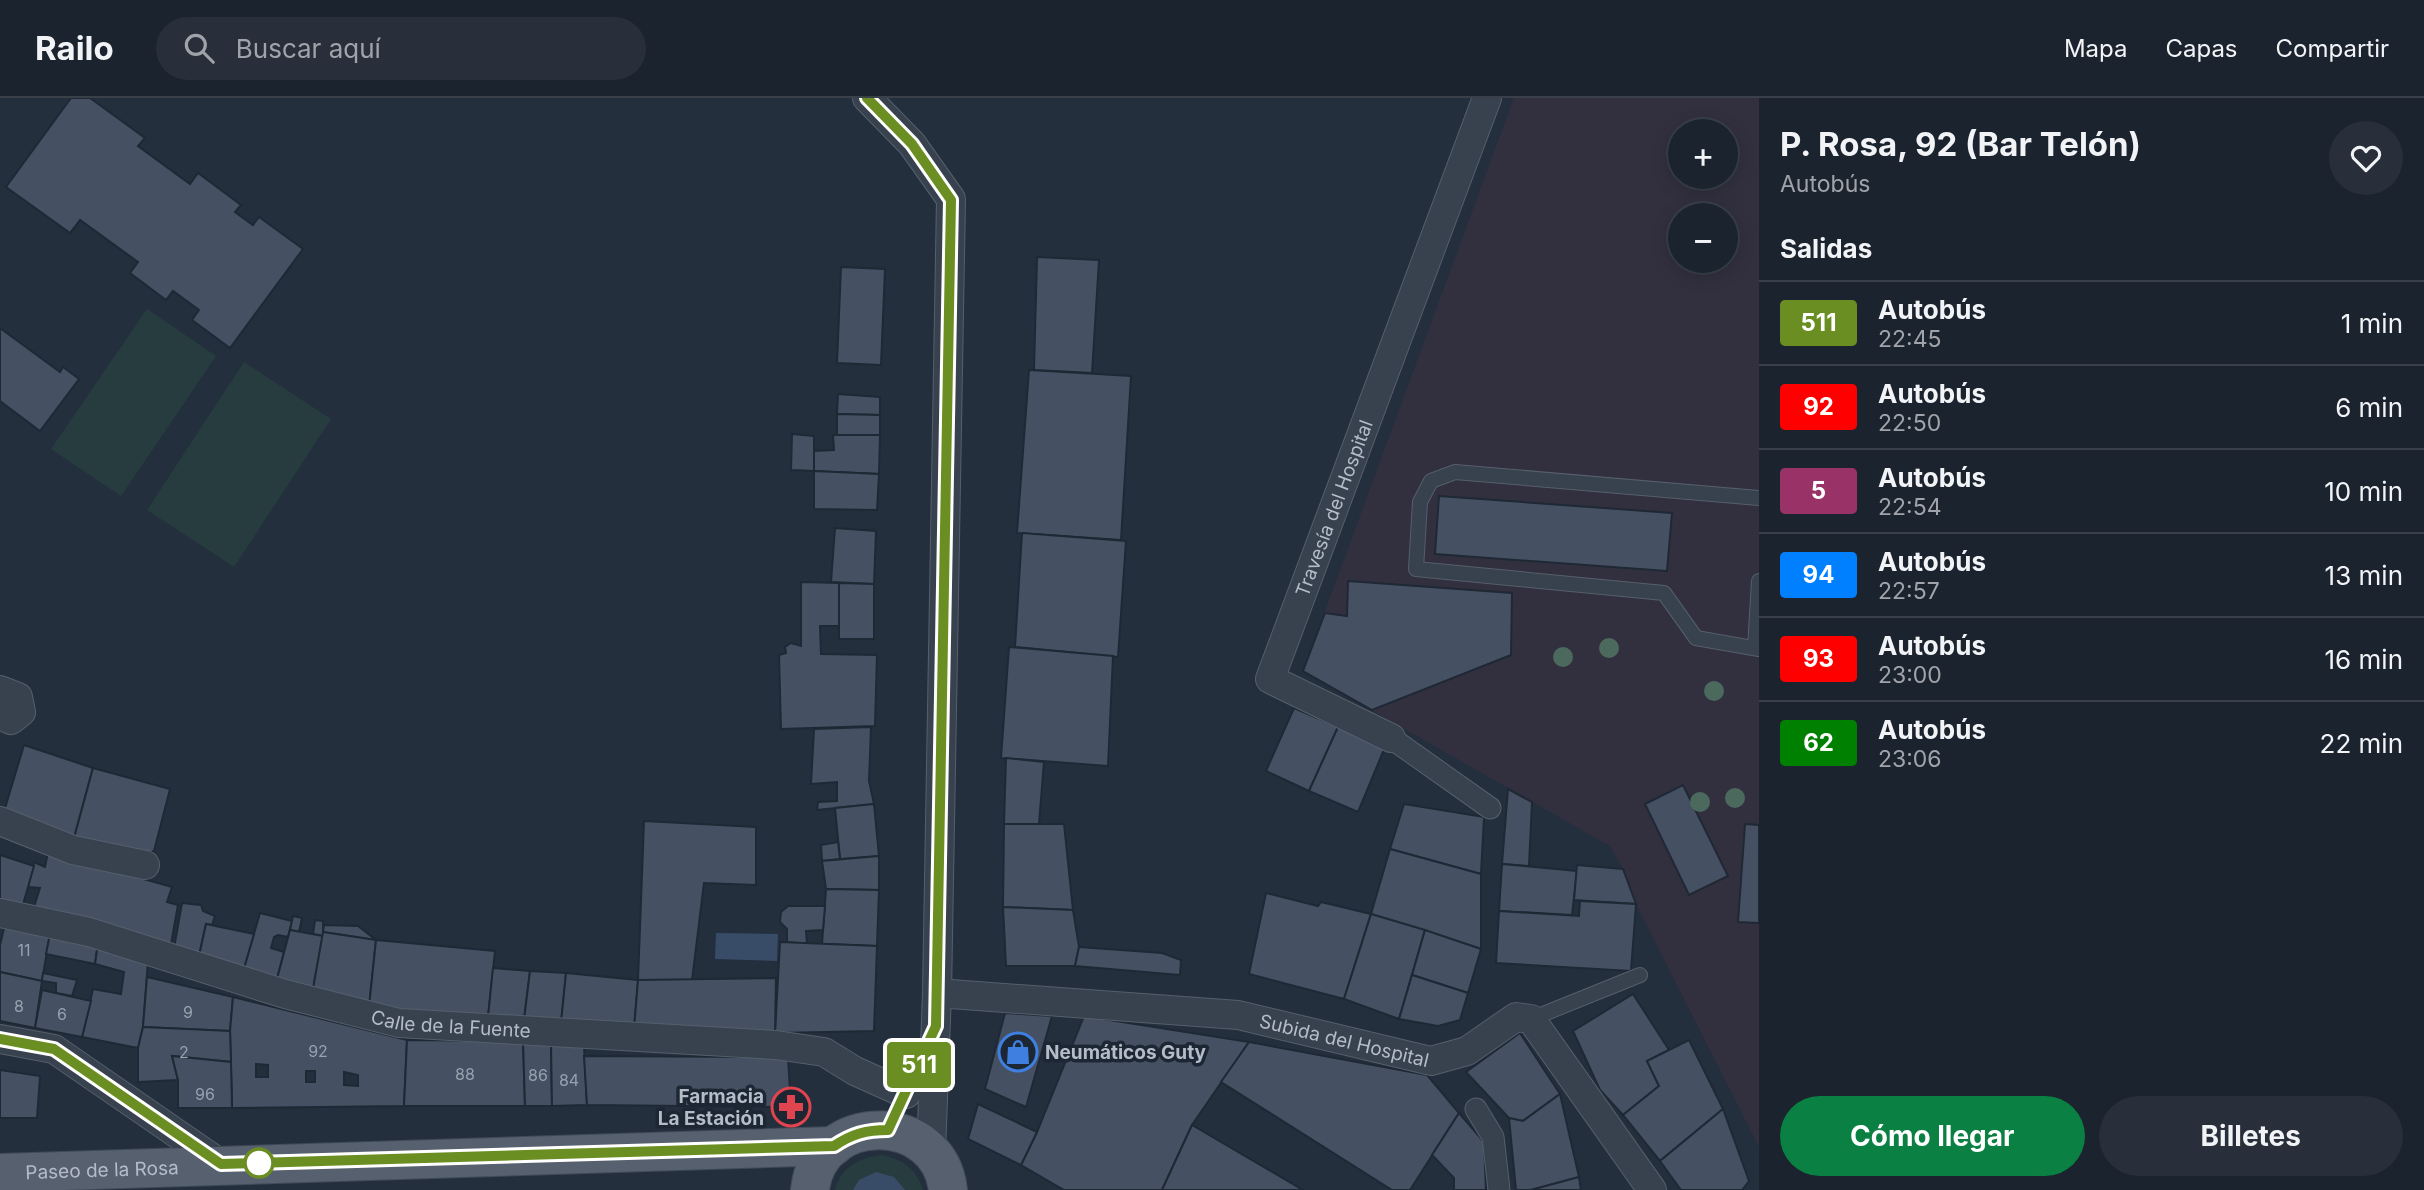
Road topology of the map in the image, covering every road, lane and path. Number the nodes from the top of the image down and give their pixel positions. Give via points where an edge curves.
1 (867, 98) edge
2 (1487, 98) edge
3 (1759, 498) edge
4 (1759, 581) edge
5 (1757, 648) edge
6 (0, 690) edge
7 (0, 715) edge
8 (1391, 738) joint
9 (1490, 808) dead end
10 (0, 821) edge
11 (145, 865) dead end
12 (0, 913) edge
13 (1640, 975) dead end
14 (937, 993) junction
15 (1531, 1019) junction
16 (936, 1026) junction
17 (0, 1039) edge
18 (906, 1094) junction
19 (1476, 1109) dead end
20 (888, 1130) junction
21 (834, 1146) junction
22 (221, 1164) junction
23 (939, 1168) edge
24 (0, 1173) edge
25 (810, 1190) edge
26 (977, 1190) edge
27 (1499, 1190) edge
28 (1652, 1190) edge

1 - 14 street via 912,144 951,200
2 - 8 street, Travesía del Hospital via 1270,679
3 - 5 lane via 1455,472 1431,481 1420,502 1416,569 1664,593 1696,638
4 - 5 lane
6 - 7 street via 18,697 21,712 10,720
8 - 9 street, Travesía del Hospital
10 - 11 street via 74,850
12 - 18 street, Calle de la Fuente via 89,932 285,994 399,1023 776,1045 824,1052
13 - 15 lane
14 - 15 street, Subida del Hospital via 1238,1015 1431,1062 1467,1051 1516,1017
14 - 16 street
15 - 28 street
16 - 18 street
16 - 23 street
17 - 22 street via 54,1049
18 - 20 street
19 - 27 street via 1493,1137
20 - 21 main road, Paseo de la Rosa via 850,1135
20 - 23 main road, Paseo de la Rosa via 919,1141
21 - 22 main road, Paseo de la Rosa
21 - 25 main road via 819,1164
22 - 24 main road, Paseo de la Rosa
23 - 26 main road, Paseo de la Rosa

